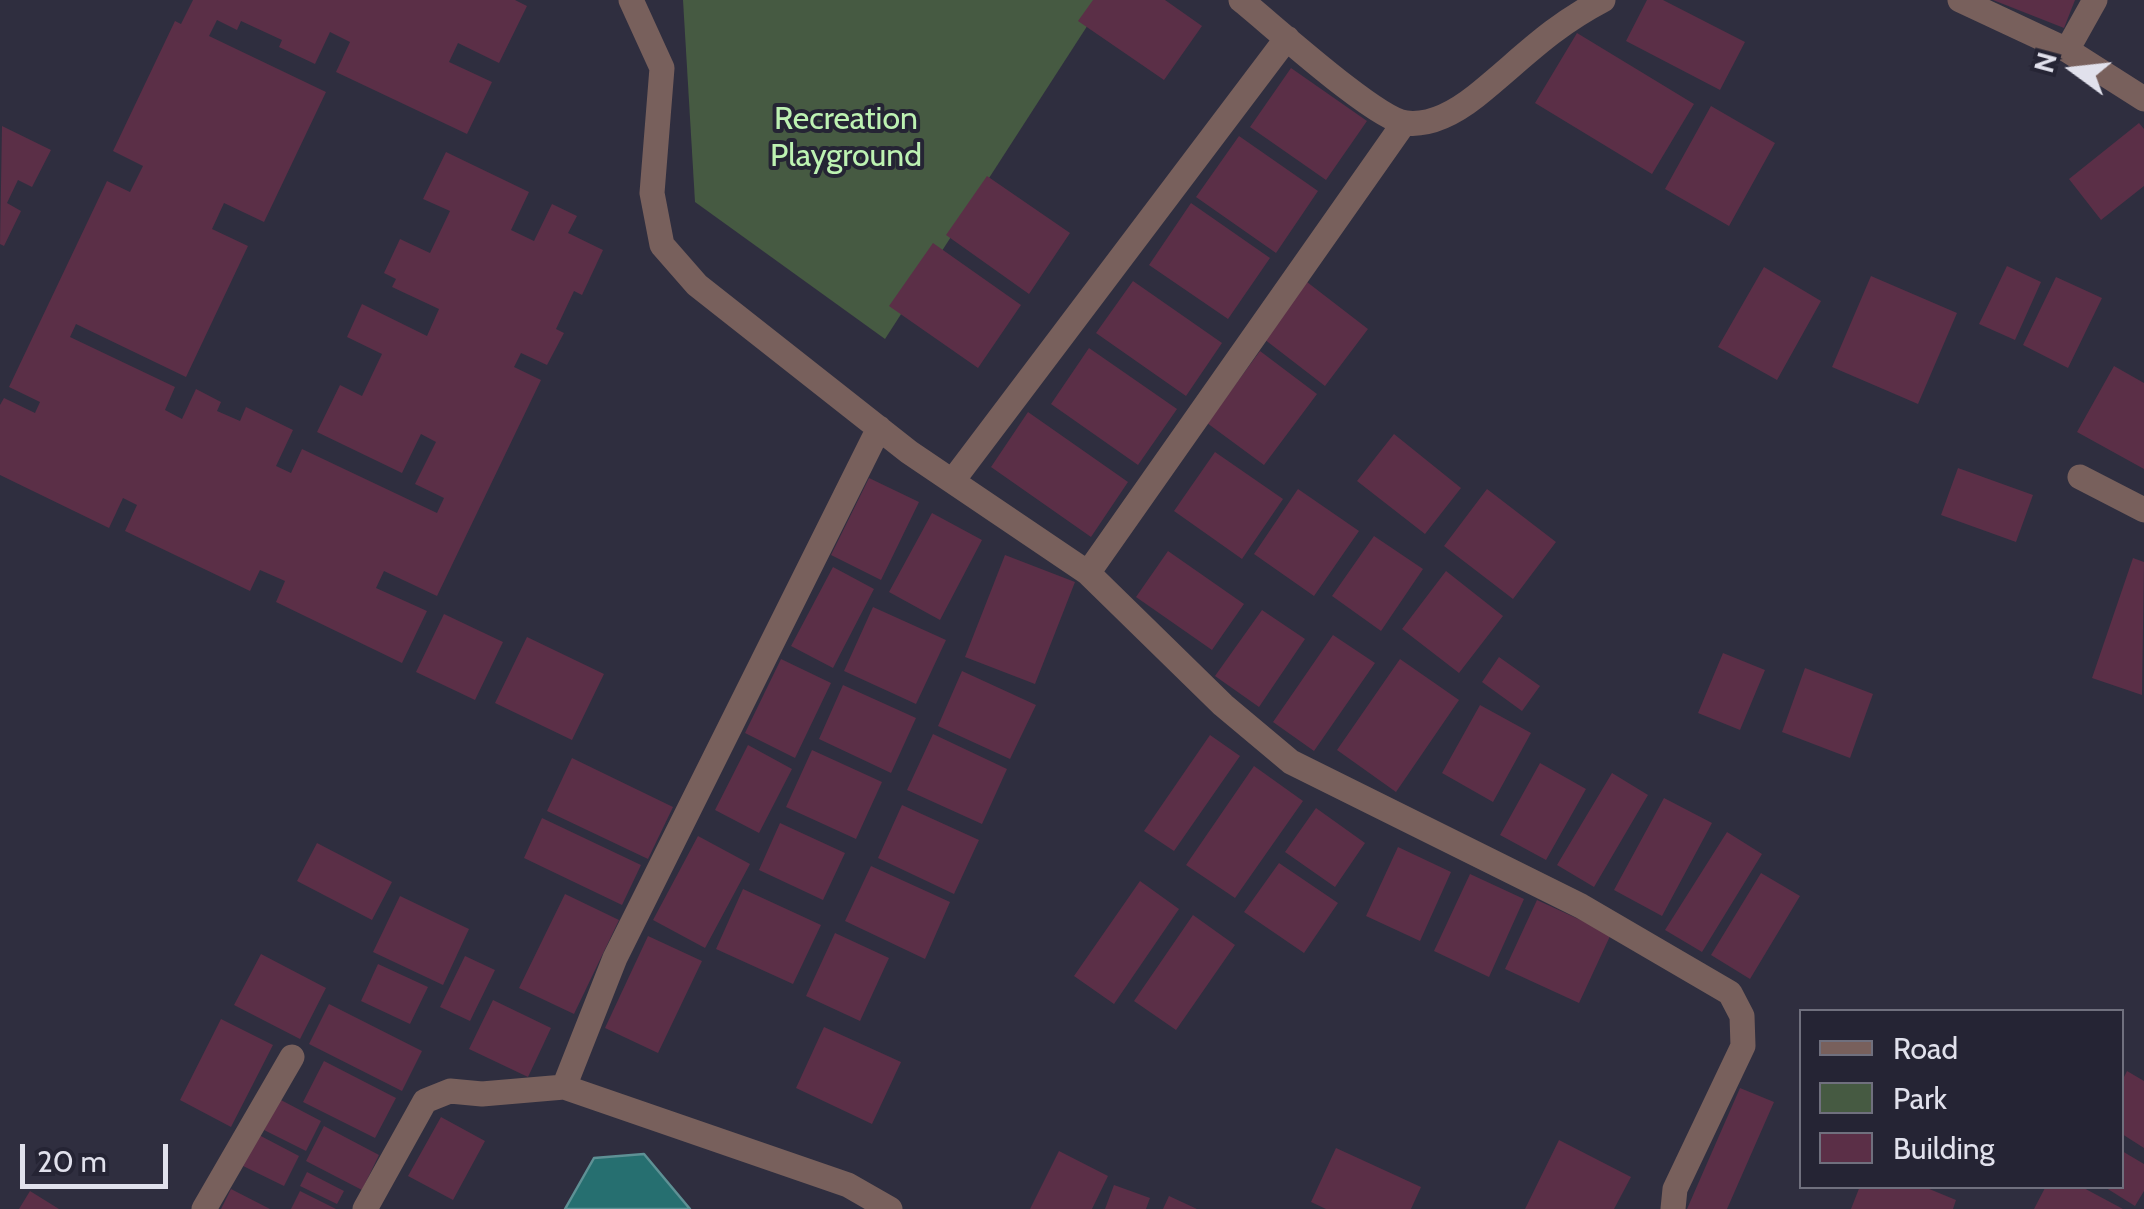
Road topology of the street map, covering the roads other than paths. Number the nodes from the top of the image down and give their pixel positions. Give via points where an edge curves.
1 (631, 0) edge
2 (1241, 0) edge
3 (1603, 0) edge
4 (1960, 0) edge
5 (2095, 0) edge
6 (1287, 38) junction
7 (2067, 50) junction
8 (2144, 99) edge
9 (1404, 123) junction
10 (879, 428) junction
11 (2080, 477) dead end
12 (954, 480) junction
13 (2144, 510) edge
14 (1088, 573) junction
15 (292, 1057) dead end
16 (564, 1087) junction
17 (204, 1209) edge
18 (365, 1209) edge
19 (890, 1209) edge
20 (1673, 1209) edge

1 - 10 street via 662,68 652,192 662,245 697,284
2 - 6 street
3 - 9 street via 1558,24 1473,99 1437,120
4 - 7 street
5 - 7 street
6 - 9 street
6 - 12 street
7 - 8 street
9 - 14 street
10 - 12 street
10 - 16 street via 615,958
11 - 13 street
12 - 14 street
14 - 20 street via 1291,762 1581,906 1730,993 1742,1016 1743,1046 1675,1189
15 - 17 street
16 - 18 street via 450,1091 425,1101
16 - 19 street via 848,1185

